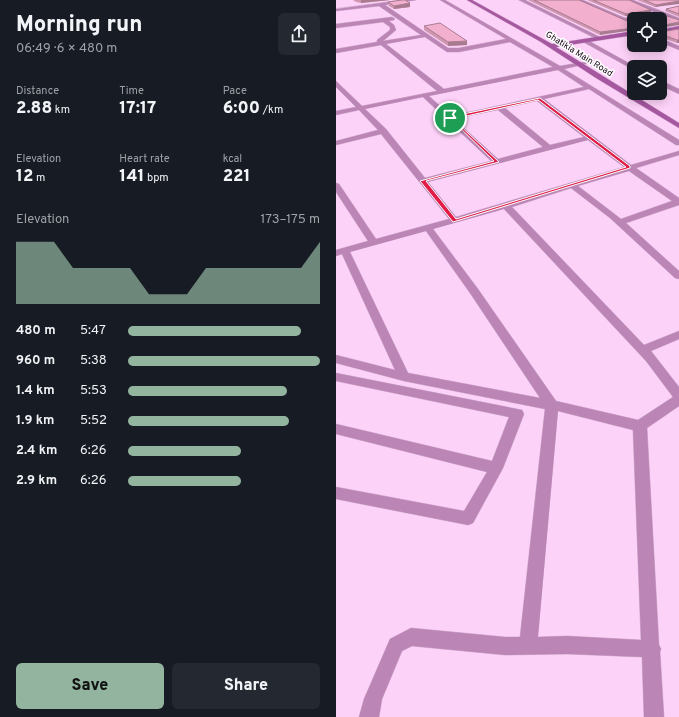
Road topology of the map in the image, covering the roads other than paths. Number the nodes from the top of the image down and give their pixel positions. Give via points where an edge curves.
1 (414, 0) edge
2 (442, 0) edge
3 (468, 0) edge
4 (478, 0) edge
5 (521, 0) edge
6 (579, 0) edge
7 (629, 0) edge
8 (381, 5) junction
9 (667, 8) edge
10 (336, 10) edge
11 (655, 10) junction
12 (660, 12) edge
13 (341, 15) dead end
14 (667, 15) edge
15 (399, 18) junction
16 (346, 19) dead end
17 (627, 19) edge
18 (384, 20) junction
19 (624, 20) junction
20 (679, 20) edge
21 (627, 21) edge
22 (352, 24) junction
23 (336, 26) edge
24 (679, 27) edge
25 (667, 29) edge
26 (424, 36) junction
27 (627, 36) edge
28 (627, 36) edge
29 (601, 39) junction
30 (511, 40) junction
31 (381, 43) junction
32 (589, 43) junction
33 (667, 43) edge
34 (559, 47) junction
35 (679, 48) edge
36 (336, 51) edge
37 (588, 62) junction
38 (578, 64) junction
39 (627, 64) edge
40 (559, 68) junction
41 (615, 79) dead end
42 (336, 83) edge
43 (667, 86) edge
44 (591, 87) junction
45 (443, 92) junction
46 (679, 92) edge
47 (425, 96) junction
48 (539, 99) junction
49 (499, 107) junction
50 (362, 108) junction
51 (336, 113) edge
52 (450, 118) junction
53 (679, 126) edge
54 (383, 131) junction
55 (591, 137) junction
56 (336, 143) edge
57 (679, 143) edge
58 (548, 148) junction
59 (679, 152) edge
60 (497, 162) junction
61 (629, 167) junction
62 (423, 181) junction
63 (572, 185) junction
64 (336, 186) edge
65 (341, 202) edge
66 (679, 202) edge
67 (506, 206) junction
68 (455, 221) junction
69 (620, 222) junction
70 (428, 228) junction
71 (374, 243) junction
72 (340, 252) edge
73 (679, 276) edge
74 (679, 335) edge
75 (643, 350) junction
76 (336, 359) edge
77 (336, 377) edge
78 (404, 377) junction
79 (679, 396) edge
80 (679, 399) edge
81 (552, 405) junction
82 (640, 426) junction
83 (336, 429) edge
84 (496, 468) junction
85 (336, 493) edge
86 (528, 646) junction
87 (652, 649) junction
88 (370, 717) edge
89 (654, 717) edge

1 - 8 street
2 - 30 street
3 - 34 street, Ghatikia Main Road
4 - 34 street, Ghatikia Main Road
5 - 29 street
6 - 19 street
7 - 11 street
8 - 10 street
8 - 15 street
9 - 11 street
10 - 13 street
11 - 12 street
14 - 20 street
15 - 18 street
15 - 26 street
16 - 22 street
17 - 19 street
18 - 22 street
18 - 31 street via 393,30 379,40
19 - 21 street
22 - 23 street
24 - 25 street
26 - 30 street via 450,51
26 - 31 street
27 - 29 street
28 - 32 street
29 - 32 street
30 - 40 street
31 - 36 street
31 - 45 street
32 - 34 street
32 - 39 street
33 - 35 street
34 - 37 street, Ghatikia Main Road
34 - 38 street, Ghatikia Main Road
37 - 38 street
37 - 41 street, Ghatikia Main Road
38 - 40 street
38 - 53 street, Ghatikia Main Road
40 - 44 street
40 - 45 street
42 - 50 street
43 - 46 street
44 - 48 street
44 - 57 street
45 - 47 street
47 - 50 street
47 - 52 street
48 - 49 street
48 - 55 street
49 - 52 street
49 - 58 street
50 - 51 street
50 - 54 street
52 - 60 street
54 - 56 street
54 - 62 street
55 - 58 street
55 - 61 street
58 - 60 street
59 - 61 street
60 - 62 street
61 - 63 street
61 - 66 street
62 - 68 street
63 - 67 street
63 - 69 street
64 - 65 street
65 - 71 street
66 - 69 street
67 - 68 street
67 - 75 street
68 - 70 street
69 - 73 street
70 - 71 street
70 - 81 street
71 - 72 street
72 - 78 street
74 - 75 street
75 - 79 street
76 - 78 street
77 - 84 street via 517,414
78 - 81 street
80 - 82 street
81 - 82 street
81 - 86 street
82 - 87 street
83 - 84 street
84 - 85 street via 468,518
86 - 87 street
86 - 88 street via 411,637 396,645 373,699
87 - 89 street

